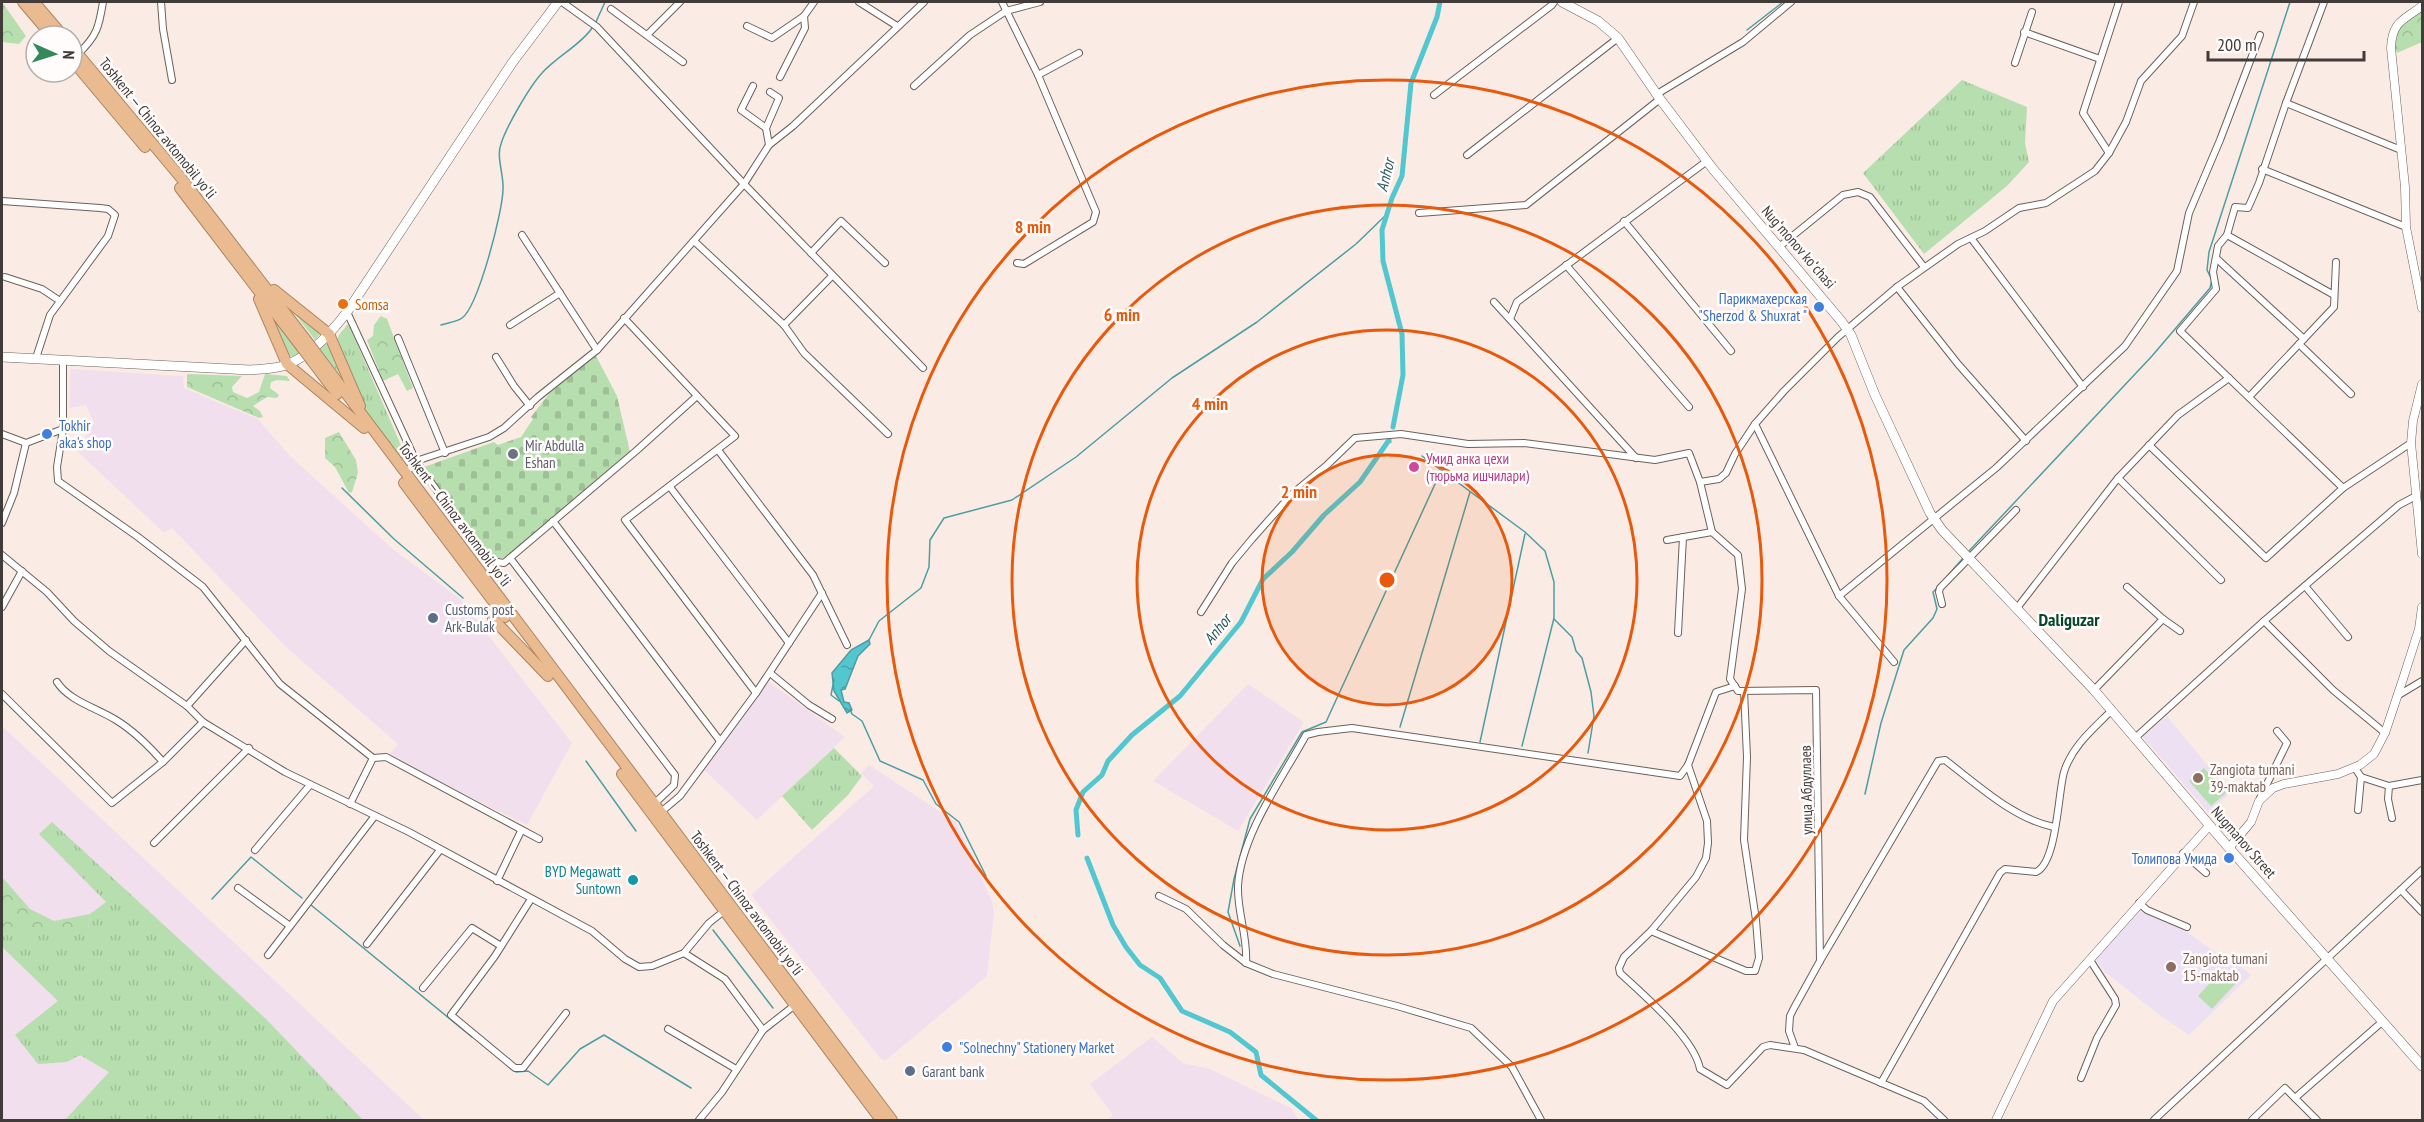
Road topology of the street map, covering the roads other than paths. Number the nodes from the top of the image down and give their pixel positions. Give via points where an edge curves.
1 (23, 2) edge
2 (34, 2) edge
3 (103, 2) edge
4 (162, 2) edge
5 (560, 2) edge
6 (680, 2) edge
7 (814, 2) edge
8 (859, 2) edge
9 (924, 2) edge
10 (1002, 2) edge
11 (1041, 2) edge
12 (1554, 2) edge
13 (1562, 2) edge
14 (1791, 2) edge
15 (2119, 2) edge
16 (2194, 2) edge
17 (2324, 2) edge
18 (2421, 4) edge
19 (611, 9) dead end
20 (1006, 11) junction
21 (2032, 12) dead end
22 (804, 16) junction
23 (42, 24) edge
24 (53, 24) edge
25 (747, 26) dead end
26 (897, 26) junction
27 (2024, 32) junction
28 (647, 35) junction
29 (2260, 35) dead end
30 (1618, 38) junction
31 (84, 47) edge
32 (1079, 53) dead end
33 (2100, 59) junction
34 (683, 62) dead end
35 (2015, 63) dead end
36 (84, 66) edge
37 (1038, 75) junction
38 (780, 77) dead end
39 (172, 80) dead end
40 (753, 86) dead end
41 (914, 86) dead end
42 (770, 92) dead end
43 (1434, 95) dead end
44 (1658, 97) junction
45 (2286, 103) junction
46 (766, 128) junction
47 (769, 145) junction
48 (2402, 150) junction
49 (2109, 153) junction
50 (1467, 155) dead end
51 (1707, 161) junction
52 (2262, 170) junction
53 (744, 184) junction
54 (2, 201) edge
55 (1419, 213) dead end
56 (1624, 221) junction
57 (2406, 227) junction
58 (2227, 234) junction
59 (522, 235) dead end
60 (1971, 238) junction
61 (694, 241) junction
62 (1779, 247) junction
63 (811, 253) junction
64 (2216, 258) junction
65 (885, 262) dead end
66 (2336, 262) dead end
67 (1017, 263) dead end
68 (1566, 265) junction
69 (1924, 267) junction
70 (247, 269) junction
71 (832, 276) junction
72 (5, 277) dead end
73 (1897, 287) junction
74 (560, 293) junction
75 (2334, 295) junction
76 (60, 301) junction
77 (1494, 302) dead end
78 (2422, 308) edge
79 (347, 312) junction
80 (624, 318) junction
81 (1510, 319) junction
82 (510, 325) dead end
83 (784, 325) junction
84 (1847, 329) junction
85 (329, 334) junction
86 (398, 338) dead end
87 (2302, 342) junction
88 (597, 350) junction
89 (1731, 351) dead end
90 (2, 357) edge
91 (496, 357) dead end
92 (36, 358) junction
93 (63, 360) junction
94 (290, 367) junction
95 (923, 368) dead end
96 (2229, 378) junction
97 (2422, 384) edge
98 (2083, 387) junction
99 (2351, 394) dead end
100 (697, 396) junction
101 (2249, 397) junction
102 (530, 406) junction
103 (1689, 406) dead end
104 (1755, 424) junction
105 (367, 427) junction
106 (63, 429) junction
107 (2, 434) edge
108 (888, 434) dead end
109 (2026, 441) junction
110 (26, 443) junction
111 (2411, 443) junction
112 (2149, 446) junction
113 (718, 450) junction
114 (445, 453) junction
115 (1637, 458) junction
116 (416, 461) junction
117 (405, 473) junction
118 (2118, 478) junction
119 (1700, 482) junction
120 (670, 487) junction
121 (2343, 488) junction
122 (2416, 496) junction
123 (2016, 510) dead end
124 (1935, 520) junction
125 (553, 521) junction
126 (2, 523) edge
127 (1712, 532) junction
128 (1683, 537) junction
129 (1667, 540) dead end
130 (2422, 554) edge
131 (2, 555) edge
132 (1965, 555) junction
133 (478, 558) junction
134 (510, 558) junction
135 (22, 571) junction
136 (2220, 580) dead end
137 (2305, 586) junction
138 (2127, 587) dead end
139 (822, 593) junction
140 (1839, 596) junction
141 (1942, 604) dead end
142 (501, 607) junction
143 (2422, 607) edge
144 (2, 608) edge
145 (2017, 608) junction
146 (1201, 612) dead end
147 (510, 618) junction
148 (2163, 619) junction
149 (2264, 621) junction
150 (2180, 631) dead end
151 (1678, 633) dead end
152 (2348, 636) dead end
153 (246, 640) junction
154 (789, 644) junction
155 (848, 645) dead end
156 (1894, 662) dead end
157 (770, 673) junction
158 (548, 676) junction
159 (2403, 679) junction
160 (57, 682) dead end
161 (2420, 682) edge
162 (1735, 686) junction
163 (2094, 690) junction
164 (1744, 692) junction
165 (756, 693) junction
166 (2, 694) edge
167 (2397, 696) junction
168 (186, 706) junction
169 (2112, 710) junction
170 (832, 719) dead end
171 (204, 722) junction
172 (2277, 731) dead end
173 (2385, 733) junction
174 (2135, 738) junction
175 (720, 741) junction
176 (249, 748) junction
177 (373, 759) junction
178 (163, 762) junction
179 (1688, 765) junction
180 (2355, 768) junction
181 (2361, 777) junction
182 (2422, 780) edge
183 (310, 785) junction
184 (2389, 786) junction
185 (2259, 801) junction
186 (350, 804) junction
187 (657, 808) junction
188 (2358, 810) dead end
189 (374, 817) junction
190 (2392, 818) dead end
191 (2210, 826) junction
192 (2055, 827) junction
193 (521, 831) junction
194 (539, 839) dead end
195 (154, 843) dead end
196 (2229, 848) junction
197 (255, 850) dead end
198 (440, 850) junction
199 (2183, 853) junction
200 (2422, 870) edge
201 (2206, 873) dead end
202 (497, 881) junction
203 (238, 888) dead end
204 (2401, 890) junction
205 (1159, 896) dead end
206 (531, 899) junction
207 (2139, 903) junction
208 (724, 911) junction
209 (2422, 912) edge
210 (290, 926) junction
211 (2187, 927) dead end
212 (1651, 931) junction
213 (367, 944) dead end
214 (501, 946) junction
215 (684, 952) junction
216 (268, 955) dead end
217 (1820, 960) junction
218 (2090, 960) junction
219 (2327, 960) junction
220 (1246, 963) junction
221 (423, 988) dead end
222 (795, 1005) junction
223 (566, 1013) dead end
224 (2383, 1021) junction
225 (668, 1029) dead end
226 (764, 1030) junction
227 (1795, 1048) junction
228 (2422, 1066) edge
229 (736, 1069) junction
230 (2081, 1078) dead end
231 (1881, 1083) junction
232 (2295, 1098) junction
233 (699, 1120) edge
234 (881, 1120) edge
235 (892, 1120) edge
236 (1541, 1120) edge
237 (1944, 1120) edge
238 (1996, 1120) edge
239 (2154, 1120) edge
240 (2252, 1120) edge
241 (2317, 1120) edge

1 - 23 highway
2 - 24 highway
3 - 31 street via 99,28
4 - 39 street
5 - 53 street via 597,27
5 - 79 main road via 512,63
6 - 28 street
7 - 22 street
8 - 26 street
9 - 26 street
10 - 20 street
11 - 20 street
12 - 43 street
13 - 30 main road, Nugʻmonov koʻchasi via 1598,21
14 - 44 street via 1743,42
15 - 33 street
16 - 49 street via 2182,36 2141,81
17 - 45 street
18 - 48 street via 2399,21 2391,39
19 - 28 street
20 - 37 street
20 - 41 street via 970,35
21 - 27 street
22 - 25 street via 772,38
22 - 38 street via 805,28
26 - 47 street
27 - 33 street
27 - 35 street
28 - 34 street
29 - 98 street via 2189,213 2177,271 2125,346
30 - 44 main road, Nugʻmonov koʻchasi
30 - 50 street
32 - 37 street
33 - 49 street via 2083,113
36 - 70 highway, Toshkent — Chinoz avtomobil yoʻli via 182,179
37 - 67 street via 1096,212 1093,222 1024,264
40 - 46 street via 741,110
42 - 46 street via 779,98
44 - 51 main road, Nugʻmonov koʻchasi
44 - 55 street via 1526,205
45 - 48 street
45 - 52 street
46 - 47 street
47 - 53 street
48 - 57 street
49 - 60 street via 2089,176 2046,203 2019,208
51 - 56 street
51 - 62 main road, Nugʻmonov koʻchasi
52 - 57 street
52 - 58 street via 2248,208 2235,207
53 - 61 street
53 - 63 street
54 - 76 street via 100,208 115,214 108,236
56 - 68 street
56 - 89 street
57 - 78 street
58 - 64 street via 2218,246
58 - 75 street
59 - 74 street
60 - 69 street
60 - 98 street
61 - 80 street
61 - 83 street
62 - 69 street via 1843,195 1858,192 1870,197
62 - 84 main road, Nugʻmonov koʻchasi
63 - 65 street via 841,221
63 - 71 street
64 - 87 street
64 - 96 street via 2216,289 2180,331
66 - 75 street
68 - 81 street via 1517,302
68 - 103 street
69 - 73 street
70 - 85 highway
70 - 94 highway
70 - 105 highway, Toshkent — Chinoz avtomobil yoʻli, bridge
71 - 83 street
71 - 95 street
72 - 76 street via 42,289
73 - 84 street
73 - 109 street via 1965,373
74 - 82 street
74 - 88 street
75 - 87 street via 2334,307
76 - 92 street via 50,315
77 - 81 street
79 - 85 main road
79 - 116 street
80 - 88 street
80 - 100 street
81 - 115 street
83 - 108 street via 804,353
84 - 104 street
84 - 124 main road, Nugʻmonov koʻchasi
85 - 94 main road
85 - 105 highway
86 - 114 street
87 - 99 street
87 - 101 street
88 - 102 street
90 - 92 main road
91 - 102 street
92 - 93 main road
93 - 94 main road via 236,369
93 - 106 street
94 - 105 highway
96 - 101 street
96 - 112 street via 2178,415
97 - 111 street
98 - 109 street
100 - 113 street via 735,433
100 - 125 street
101 - 121 street
102 - 114 street via 489,437
104 - 119 street via 1726,473 1719,479
104 - 140 street
105 - 117 highway, Toshkent — Chinoz avtomobil yoʻli
105 - 142 highway, Toshkent — Chinoz avtomobil yoʻli
106 - 110 street
106 - 153 street via 58,481 203,587
107 - 110 street
109 - 124 street
110 - 126 street
111 - 121 street
111 - 122 street
112 - 118 street
112 - 121 street via 2266,558
113 - 120 street
113 - 139 street via 813,575
114 - 116 street
115 - 119 street via 1655,460 1689,453
115 - 146 street via 1524,443 1468,444 1401,434 1355,438 1292,494 1232,563
116 - 117 street
116 - 133 street
117 - 133 highway, Toshkent — Chinoz avtomobil yoʻli
118 - 136 street
118 - 145 street
119 - 127 street
120 - 154 street
120 - 165 street via 625,520
122 - 130 street
122 - 137 street via 2399,505
123 - 132 street
124 - 132 main road, Nugʻmonov koʻchasi
124 - 140 street
125 - 134 street
125 - 175 street
127 - 128 street
127 - 162 street via 1738,555 1742,589 1730,679
128 - 129 street
128 - 151 street
131 - 135 street
132 - 141 street via 1940,588
132 - 145 main road, Nugmanov Street
133 - 134 street via 504,563
133 - 142 highway, Toshkent — Chinoz avtomobil yoʻli
134 - 187 street via 675,775 676,781
135 - 144 street
135 - 168 street via 109,651
137 - 149 street
137 - 152 street
138 - 148 street
139 - 154 street
139 - 155 street
140 - 156 street
142 - 147 highway, Toshkent — Chinoz avtomobil yoʻli
142 - 158 highway via 493,613 493,619
143 - 159 street
145 - 163 main road, Nugmanov Street
147 - 158 highway, Toshkent — Chinoz avtomobil yoʻli
147 - 187 highway, Toshkent — Chinoz avtomobil yoʻli
148 - 150 street
148 - 163 street
149 - 173 street via 2333,690
149 - 174 street
153 - 168 street
153 - 177 street via 280,684
154 - 157 street
157 - 165 street
157 - 170 street
158 - 208 highway, Toshkent — Chinoz avtomobil yoʻli
159 - 161 street
159 - 167 street
160 - 178 street via 62,691 117,721
161 - 167 street
162 - 164 street via 1738,692
162 - 179 street via 1716,692
163 - 169 main road, Nugmanov Street
164 - 212 street via 1748,757 1744,840 1756,920 1759,958 1755,971 1746,971
164 - 217 street, улица Абдуллаев via 1816,690
165 - 175 street
166 - 178 street via 112,803
167 - 173 street
168 - 171 street
169 - 174 main road, Nugmanov Street
169 - 192 street via 2082,739 2064,771
171 - 176 street
171 - 178 street
172 - 185 street via 2287,743
173 - 180 street via 2371,757
174 - 191 main road, Nugmanov Street
175 - 187 street via 680,796
176 - 183 street
176 - 195 street
177 - 186 street
177 - 193 street via 386,757
179 - 212 street via 1707,821 1706,858 1696,877
179 - 220 street via 1680,776 1352,728 1306,735 1255,825 1241,866 1240,925
180 - 181 street
180 - 185 street via 2329,777 2280,785
181 - 184 street
181 - 188 street
182 - 184 street
183 - 186 street
183 - 197 street
184 - 190 street
185 - 196 street via 2251,822
186 - 189 street
187 - 235 highway, Toshkent — Chinoz avtomobil yoʻli
189 - 198 street
189 - 210 street
191 - 196 main road, Nugmanov Street
191 - 199 street
192 - 217 street via 2039,824 2006,805 1945,760 1938,762
192 - 231 street via 2041,869 2005,869 2000,873
193 - 194 street
193 - 202 street
196 - 219 main road, Nugmanov Street
198 - 202 street
198 - 213 street
199 - 201 street
199 - 207 street
200 - 204 street
202 - 206 street
203 - 210 street
204 - 209 street
204 - 219 street
205 - 220 street via 1186,909
206 - 214 street
206 - 215 street via 592,931 639,967 652,966
207 - 211 street
207 - 218 street
208 - 215 street
208 - 222 highway, Toshkent — Chinoz avtomobil yoʻli
210 - 216 street
212 - 227 street via 1624,957 1620,973 1684,1037 1701,1070 1729,1085 1766,1045
214 - 221 street via 472,928
214 - 223 street via 452,1011 452,1018 520,1069
215 - 226 street via 724,979
217 - 227 street via 1790,1016 1789,1031
218 - 230 street via 2116,1005
218 - 238 street via 2049,1007
219 - 224 main road, Nugmanov Street
219 - 239 street
220 - 236 street via 1273,974 1471,1028 1512,1067
222 - 226 street
222 - 234 highway, Toshkent — Chinoz avtomobil yoʻli
224 - 228 main road, Nugmanov Street
224 - 232 street
225 - 229 street
226 - 229 street
227 - 231 street
229 - 233 street
231 - 237 street via 1924,1101
232 - 240 street via 2286,1088
232 - 241 street

